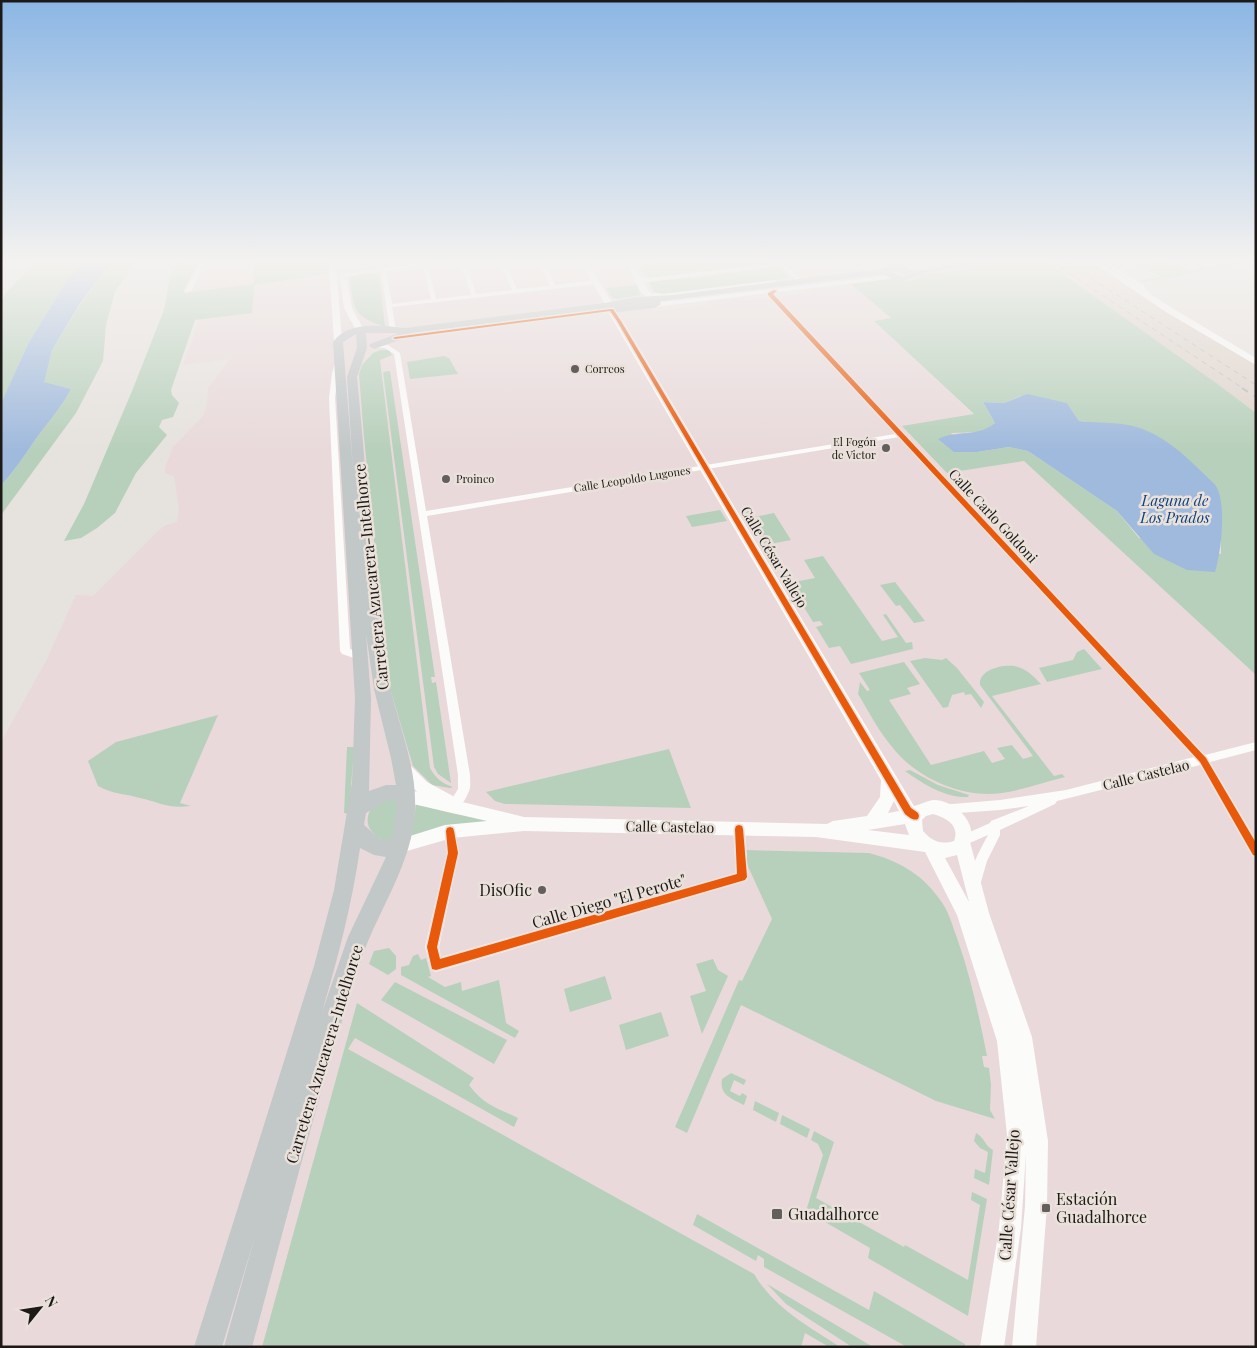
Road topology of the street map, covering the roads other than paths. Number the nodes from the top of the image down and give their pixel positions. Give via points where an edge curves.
1 (337, 325) edge
2 (393, 325) edge
3 (474, 325) edge
4 (619, 325) edge
5 (799, 325) edge
6 (1196, 325) edge
7 (362, 327) junction
8 (383, 329) junction
9 (394, 334) junction
10 (338, 342) junction
11 (368, 348) junction
12 (1256, 362) edge
13 (900, 434) junction
14 (706, 467) junction
15 (422, 514) junction
16 (1256, 746) edge
17 (1203, 760) junction
18 (402, 766) junction
19 (888, 776) junction
20 (1066, 794) junction
21 (406, 796) junction
22 (454, 805) junction
23 (942, 809) junction
24 (914, 817) junction
25 (356, 819) junction
26 (872, 822) junction
27 (524, 824) junction
28 (995, 825) junction
29 (739, 829) junction
30 (816, 830) junction
31 (450, 831) junction
32 (428, 838) junction
33 (963, 842) junction
34 (400, 846) junction
35 (928, 846) junction
36 (1256, 852) edge
37 (389, 873) junction
38 (974, 890) junction
39 (208, 1347) edge
40 (238, 1347) edge
41 (992, 1347) edge
42 (1024, 1347) edge

1 - 10 street
2 - 9 street
3 - 9 main road
4 - 14 street, Calle César Vallejo
5 - 13 street, Calle Carlo Goldoni
6 - 12 street
7 - 8 main road
7 - 8 main road
7 - 10 main road
7 - 11 main road
7 - 11 main road via 381,337 378,343
8 - 9 main road
9 - 11 main road
10 - 11 main road via 348,349
10 - 25 main road, Carretera Azucarera-Intelhorce via 364,741
11 - 15 street via 386,346 397,353
11 - 18 main road, Carretera Azucarera-Intelhorce via 352,377 375,644 384,699
13 - 14 street, Calle Leopoldo Lugones
13 - 17 street, Calle Carlo Goldoni
14 - 15 street, Calle Leopoldo Lugones
14 - 19 street, Calle César Vallejo
15 - 22 street via 464,775 464,790
16 - 17 street, Calle Castelao
17 - 20 street, Calle Castelao
17 - 36 street, Calle Carlo Goldoni
18 - 21 main road, Carretera Azucarera-Intelhorce
18 - 22 street via 422,787
19 - 24 street, Calle César Vallejo
19 - 26 street via 888,799
20 - 23 street, Calle Castelao via 1000,805
20 - 28 street, Calle Castelao
21 - 22 street, Calle Castelao
21 - 25 main road via 391,792 379,794
21 - 34 main road, Carretera Azucarera-Intelhorce
22 - 27 street, Calle Castelao
23 - 24 street via 926,808
23 - 33 street via 954,815 962,825
24 - 26 street, Calle Castelao
24 - 35 street via 913,827 917,836
25 - 34 main road via 371,846 380,849
25 - 39 main road, Carretera Azucarera-Intelhorce via 326,966
26 - 30 street, Calle Castelao
27 - 29 street, Calle Castelao
27 - 31 street, Calle Castelao via 504,829
28 - 33 street, Calle Castelao
28 - 38 street via 981,860
29 - 30 street, Calle Castelao
29 - 31 street, Calle Diego "El Perote" via 742,877 436,965 432,948 453,853
30 - 35 street, Calle Castelao
31 - 32 street, Calle Castelao
32 - 34 street, Calle Castelao
32 - 37 street
33 - 35 street via 946,851
33 - 38 street, Calle César Vallejo
34 - 37 main road, Carretera Azucarera-Intelhorce
35 - 41 street, Calle César Vallejo via 965,913 1007,1041 1016,1135 1010,1228
37 - 40 main road, Carretera Azucarera-Intelhorce via 353,953 325,1038
38 - 42 street, Calle César Vallejo via 1022,1037 1037,1141 1036,1206

